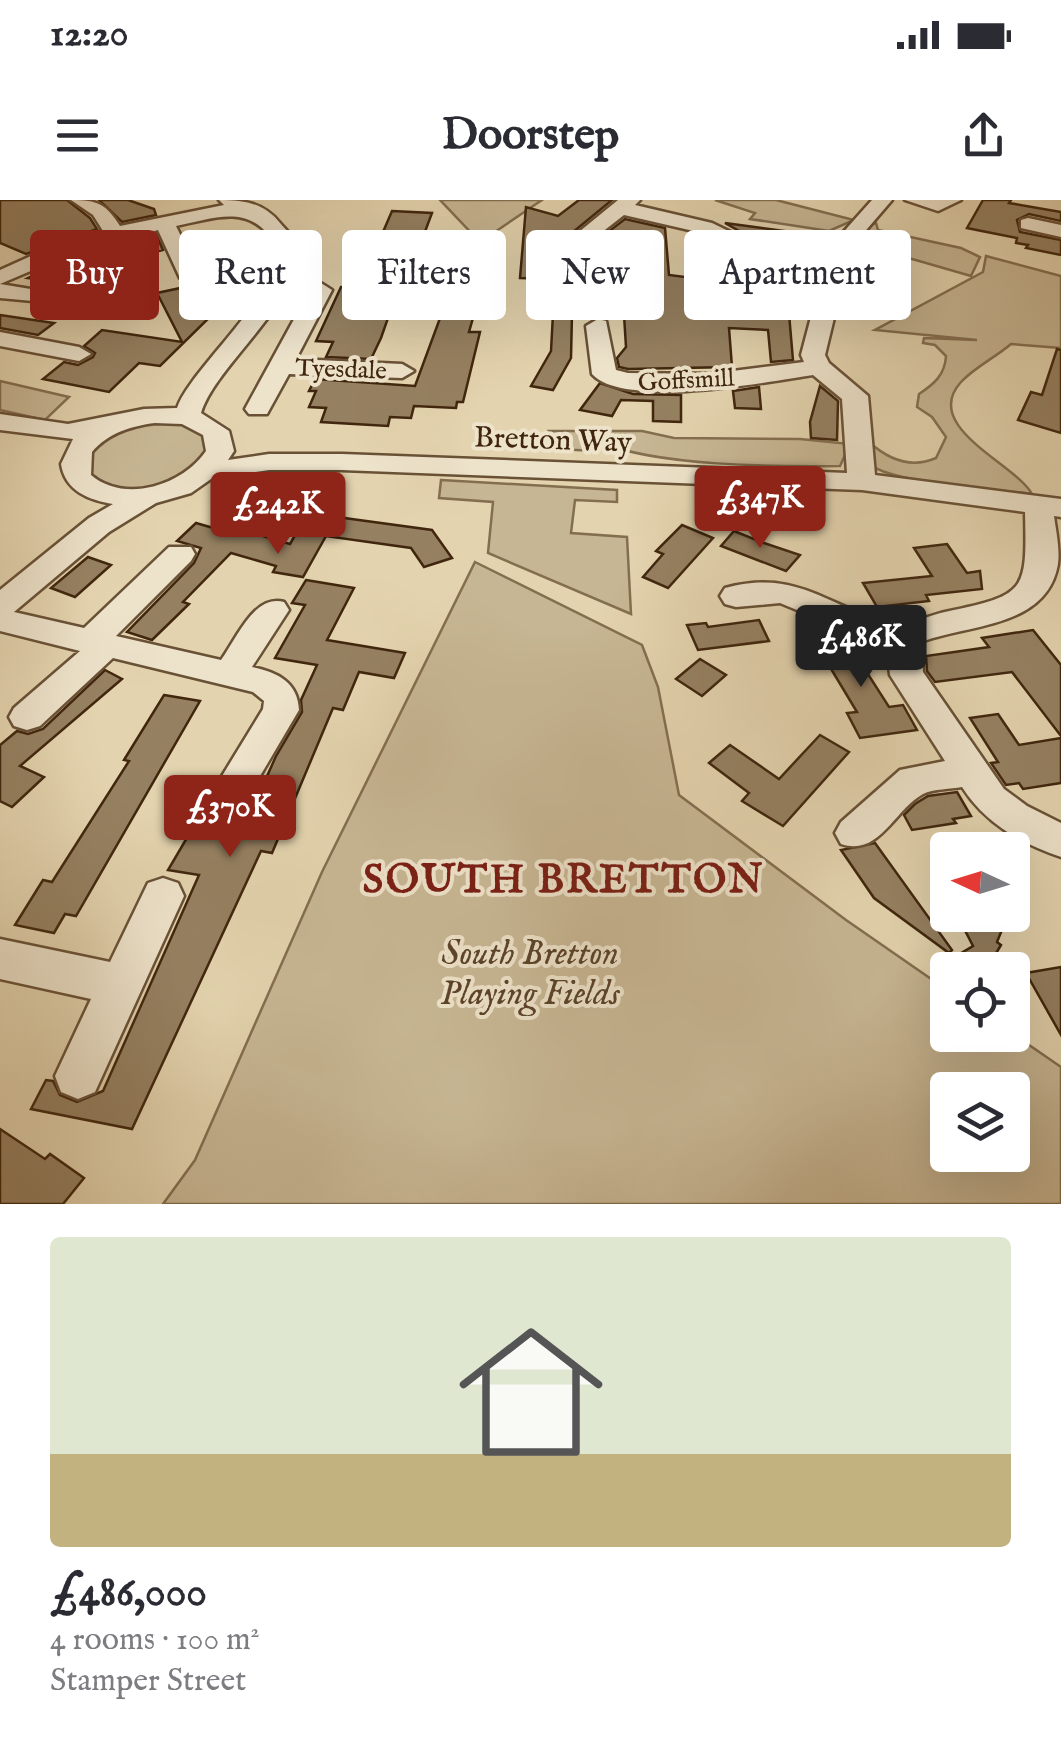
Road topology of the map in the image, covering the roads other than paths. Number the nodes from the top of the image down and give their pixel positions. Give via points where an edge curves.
1 (81, 200) edge
2 (882, 200) edge
3 (915, 200) edge
4 (951, 200) edge
5 (239, 204) edge
6 (625, 204) edge
7 (165, 223) junction
8 (1028, 224) dead end
9 (112, 230) edge
10 (129, 230) edge
11 (278, 230) edge
12 (592, 230) edge
13 (711, 230) edge
14 (856, 230) edge
15 (1061, 231) edge
16 (179, 254) edge
17 (0, 258) edge
18 (30, 262) edge
19 (25, 264) junction
20 (0, 278) edge
21 (0, 291) edge
22 (30, 295) edge
23 (252, 320) edge
24 (303, 320) edge
25 (822, 320) edge
26 (598, 326) dead end
27 (0, 339) edge
28 (79, 354) dead end
29 (280, 366) junction
30 (818, 367) junction
31 (402, 371) dead end
32 (198, 388) junction
33 (258, 410) dead end
34 (186, 416) junction
35 (138, 417) junction
36 (0, 425) edge
37 (110, 426) junction
38 (216, 431) junction
39 (342, 462) junction
40 (205, 472) junction
41 (83, 479) junction
42 (862, 482) junction
43 (150, 495) junction
44 (1050, 506) edge
45 (99, 526) junction
46 (180, 554) dead end
47 (1051, 569) edge
48 (736, 596) dead end
49 (0, 607) edge
50 (273, 610) dead end
51 (0, 620) edge
52 (903, 641) junction
53 (98, 645) junction
54 (229, 675) junction
55 (27, 717) dead end
56 (969, 771) junction
57 (227, 798) dead end
58 (856, 833) dead end
59 (1061, 841) edge
60 (163, 896) dead end
61 (0, 959) edge
62 (121, 985) junction
63 (78, 1076) dead end

1 - 9 street via 100,211
2 - 14 street
3 - 4 street
5 - 7 street
5 - 11 street
6 - 12 street
6 - 13 street
7 - 10 street
7 - 16 street
8 - 15 street
17 - 19 street
18 - 19 street
19 - 20 street
21 - 22 street
23 - 32 street
24 - 29 street, Tyesdale
25 - 30 street via 813,354
26 - 30 street, Goffsmill via 604,374 632,383
27 - 28 street
29 - 31 street, Tyesdale
29 - 33 street, Tyesdale
30 - 42 street via 855,396
32 - 34 street
32 - 35 street
34 - 35 street
34 - 38 street, Bretton Way
35 - 37 street
36 - 37 street via 68,432
36 - 41 street via 56,454
37 - 41 street via 82,446
38 - 39 street, Bretton Way via 243,448
38 - 40 street via 220,451
39 - 40 street, Bretton Way via 269,462
39 - 42 street, Bretton Way
40 - 43 street, Bretton Way
41 - 43 street via 107,494
41 - 45 street via 103,508
42 - 44 street, Bretton Way
43 - 45 street, Bretton Way
44 - 47 street
45 - 49 street, Bretton Way
46 - 53 street
47 - 52 street via 1013,603 919,629
48 - 52 street via 783,592
50 - 54 street
51 - 53 street
52 - 56 street via 907,675
53 - 54 street
53 - 55 street
54 - 57 street via 264,682 281,696 281,710
56 - 58 street via 913,781
56 - 59 street via 991,800
60 - 62 street
61 - 62 street
62 - 63 street

